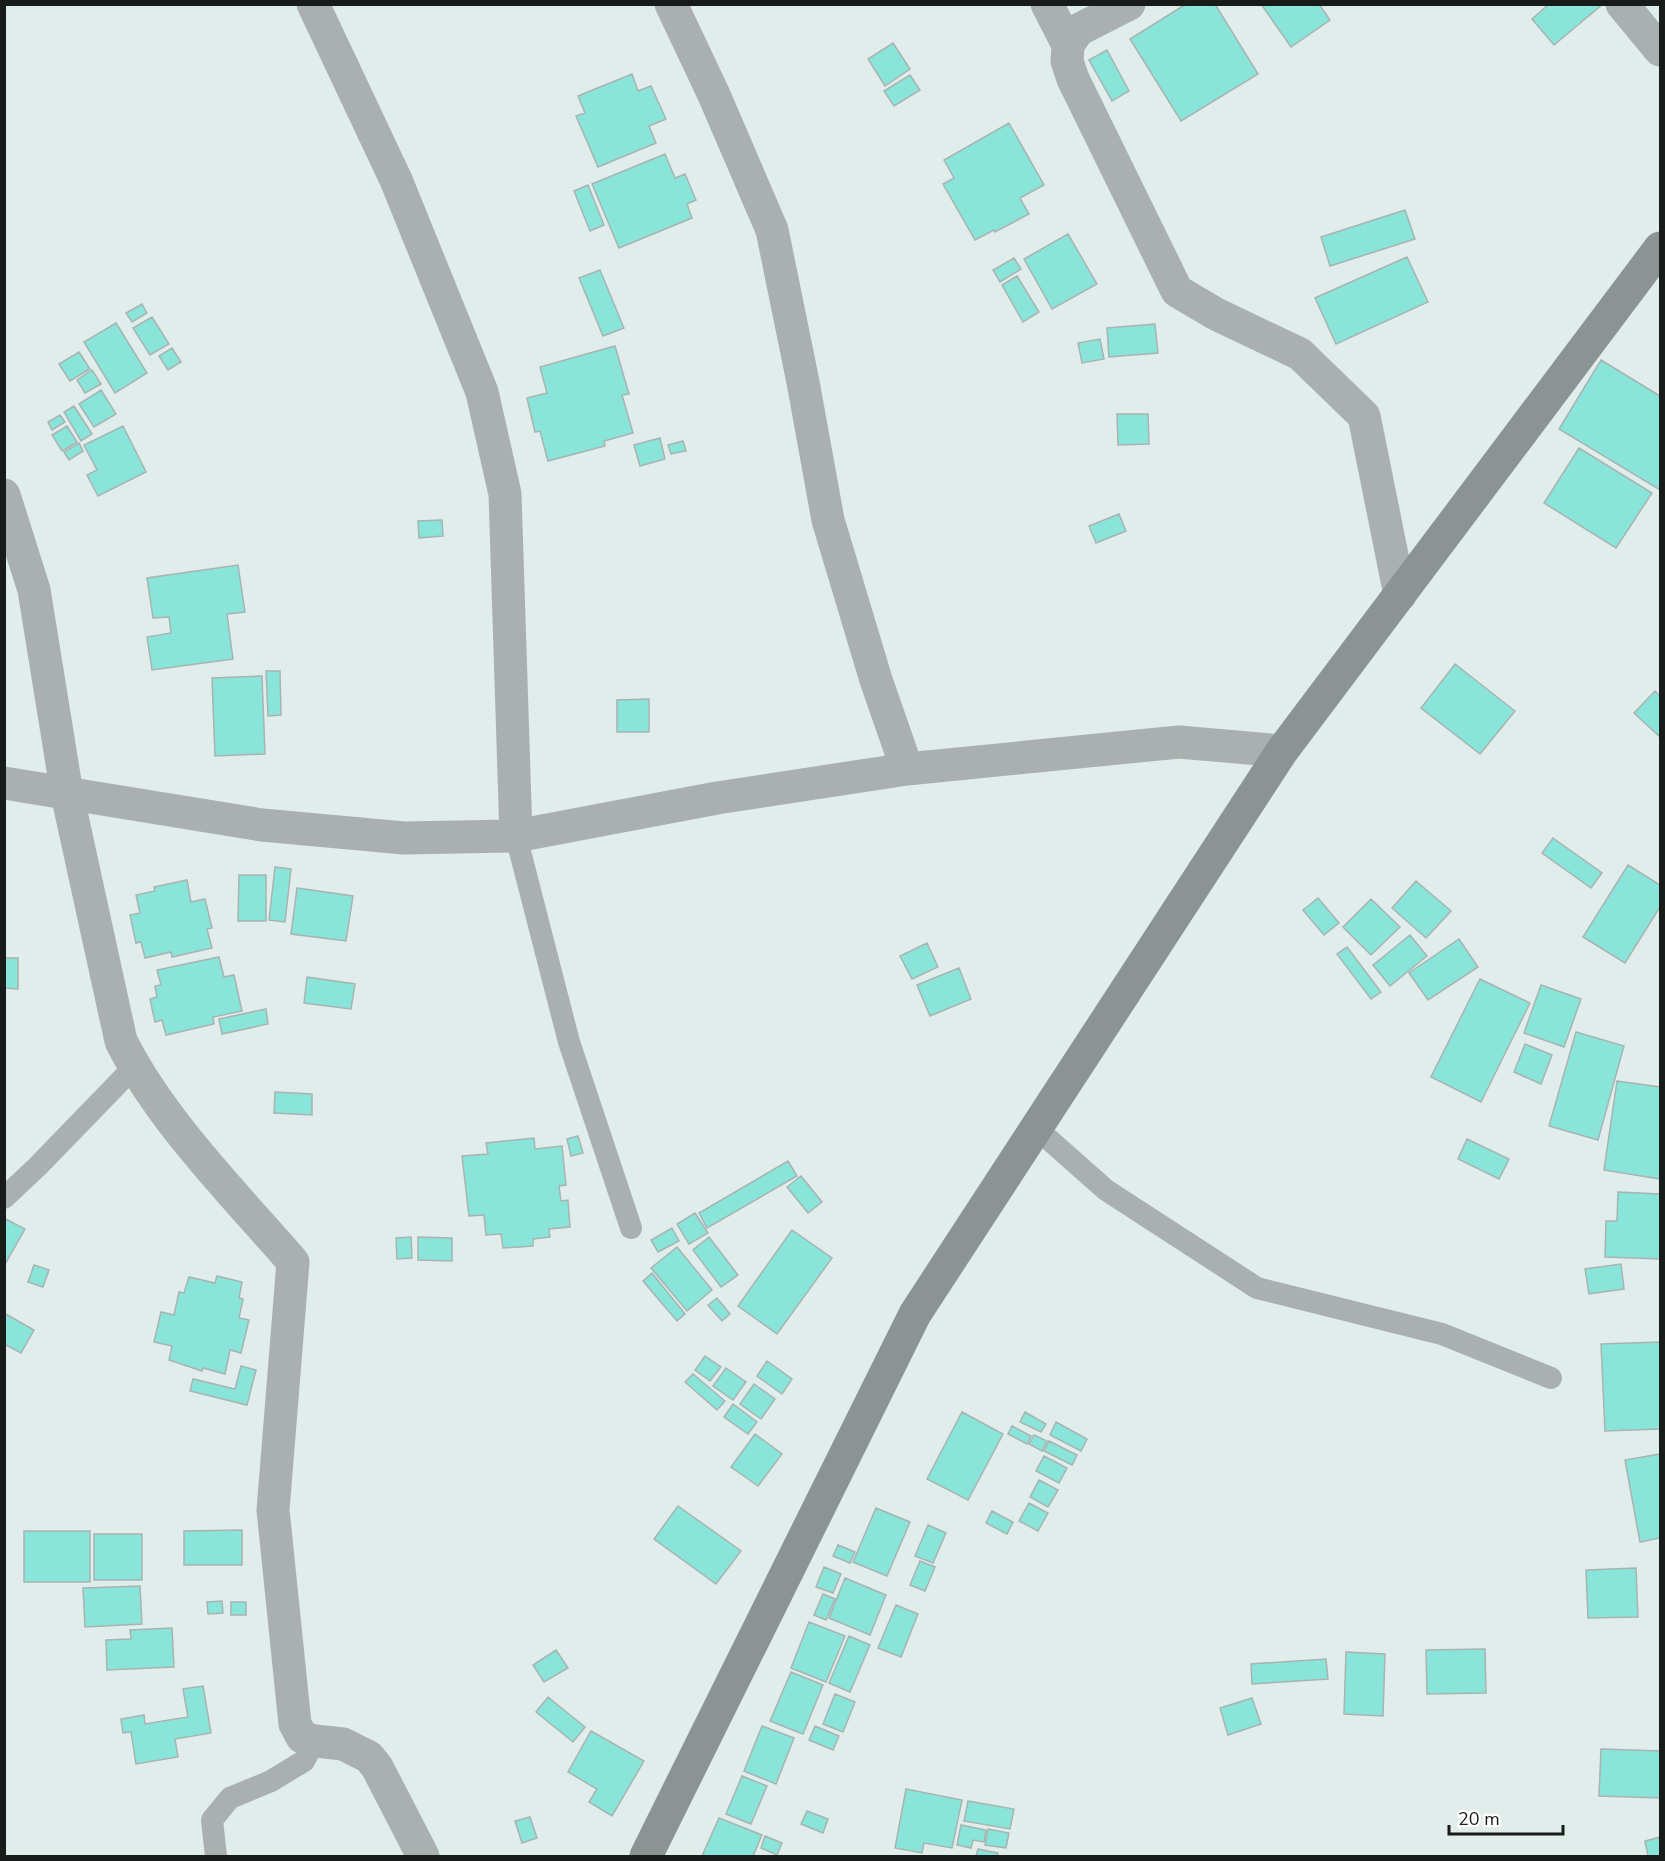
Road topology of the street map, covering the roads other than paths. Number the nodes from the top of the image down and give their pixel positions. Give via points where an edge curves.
1 (313, 4) edge
2 (670, 4) edge
3 (1047, 4) edge
4 (1130, 4) edge
5 (1622, 4) edge
6 (1068, 45) junction
7 (1660, 50) edge
8 (1660, 248) edge
9 (4, 495) edge
10 (1400, 595) junction
11 (1282, 751) junction
12 (907, 769) junction
13 (4, 783) edge
14 (67, 794) junction
15 (516, 836) junction
16 (134, 1067) junction
17 (1036, 1128) junction
18 (4, 1197) edge
19 (631, 1228) dead end
20 (1551, 1378) dead end
21 (315, 1741) junction
22 (216, 1857) edge
23 (423, 1857) edge
24 (646, 1857) edge

1 - 15 street via 396,180 482,392 504,495
2 - 12 street via 772,230 828,520
3 - 6 street
4 - 6 street via 1078,30
5 - 7 street
6 - 10 street via 1067,61 1073,79 1177,291 1300,354 1364,416
8 - 10 street
9 - 14 street via 34,590
10 - 11 street
11 - 12 street via 1179,742
11 - 17 street
12 - 15 street via 717,798
13 - 14 street
14 - 15 street via 262,825 404,838
14 - 16 street via 121,1041
15 - 19 lane via 569,1042
16 - 18 lane
16 - 21 street via 201,1157 293,1262 273,1509 295,1724 302,1737
17 - 20 lane via 1106,1190 1257,1288 1442,1334
17 - 24 street via 915,1314
21 - 22 lane via 304,1761 271,1781 230,1798 212,1820
21 - 23 street via 343,1744 369,1757

